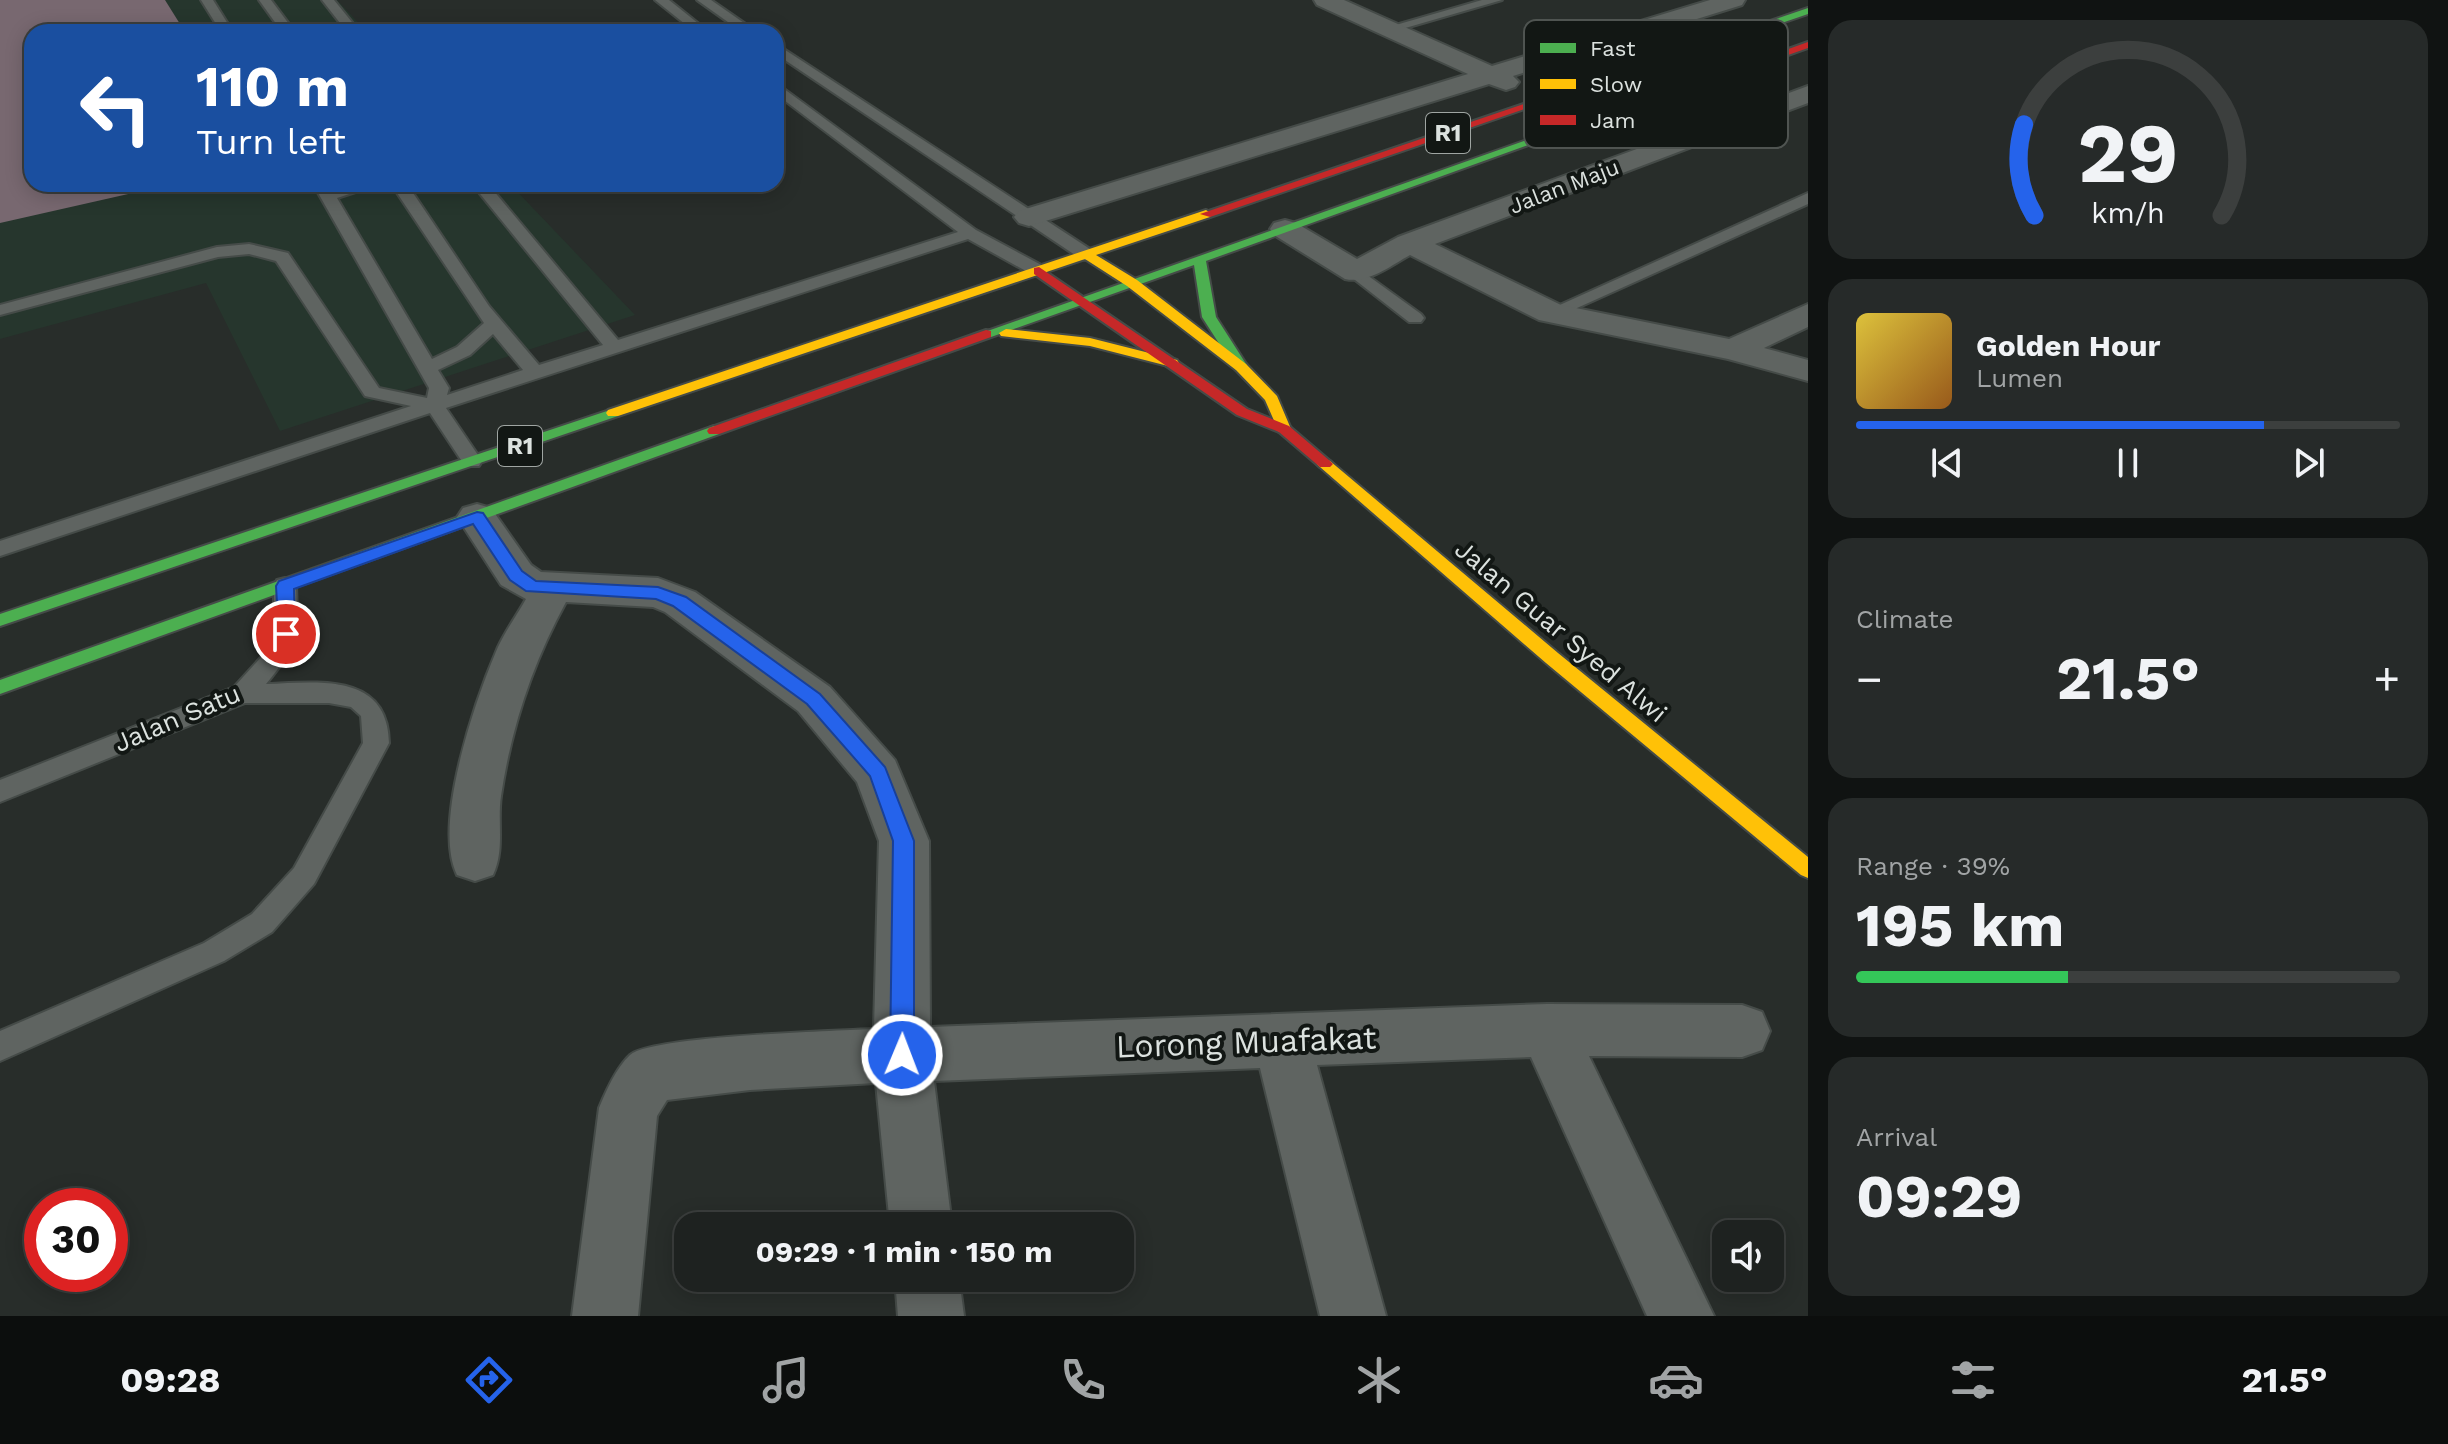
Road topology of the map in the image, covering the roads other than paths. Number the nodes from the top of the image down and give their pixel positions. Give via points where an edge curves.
1 (207, 0) edge
2 (265, 0) edge
3 (328, 0) edge
4 (661, 0) edge
5 (703, 0) edge
6 (1325, 0) edge
7 (1496, 0) edge
8 (1734, 0) edge
9 (1808, 11) edge
10 (1671, 20) edge
11 (1782, 20) edge
12 (222, 24) edge
13 (283, 24) edge
14 (348, 24) edge
15 (692, 24) edge
16 (739, 24) edge
17 (1388, 29) junction
18 (1808, 45) edge
19 (1788, 52) edge
20 (784, 53) edge
21 (1524, 66) edge
22 (1493, 76) junction
23 (1524, 89) edge
24 (784, 93) edge
25 (1808, 94) edge
26 (1788, 101) edge
27 (1524, 108) edge
28 (1524, 145) edge
29 (1663, 148) edge
30 (326, 192) edge
31 (404, 192) edge
32 (487, 192) edge
33 (1808, 198) edge
34 (1029, 217) junction
35 (1285, 229) junction
36 (970, 233) junction
37 (1409, 243) junction
38 (1087, 255) junction
39 (1199, 259) junction
40 (1039, 271) junction
41 (1356, 272) junction
42 (1132, 283) junction
43 (1083, 299) junction
44 (0, 310) edge
45 (1551, 313) junction
46 (1808, 314) edge
47 (1415, 318) dead end
48 (494, 323) junction
49 (996, 333) junction
50 (616, 349) junction
51 (1733, 350) junction
52 (1172, 363) junction
53 (427, 367) junction
54 (1241, 367) junction
55 (1808, 371) edge
56 (536, 374) junction
57 (434, 405) junction
58 (1284, 429) junction
59 (472, 461) junction
60 (477, 517) junction
61 (0, 549) edge
62 (285, 586) junction
63 (553, 589) junction
64 (0, 620) edge
65 (0, 687) edge
66 (243, 694) junction
67 (0, 791) edge
68 (475, 860) dead end
69 (1808, 869) edge
70 (1547, 1030) junction
71 (1742, 1031) dead end
72 (1282, 1041) junction
73 (0, 1046) edge
74 (902, 1055) junction
75 (919, 1212) edge
76 (928, 1292) edge
77 (605, 1316) edge
78 (931, 1316) edge
79 (1353, 1316) edge
80 (1681, 1316) edge

1 - 12 lane
2 - 13 lane
3 - 14 lane
4 - 15 lane
5 - 16 lane
6 - 17 street
7 - 17 lane
8 - 10 street
9 - 11 main road, R1
17 - 22 street
18 - 19 main road, R1
20 - 34 lane
21 - 22 street
22 - 23 street
22 - 34 street
24 - 36 lane
25 - 26 street, Jalan Maju
27 - 38 main road, R1
28 - 35 main road, R1
29 - 37 street, Jalan Maju
30 - 53 lane
31 - 48 lane
32 - 50 lane
33 - 45 lane
34 - 38 lane
35 - 39 main road, R1
35 - 41 street
36 - 40 lane
36 - 50 lane
37 - 41 street, Jalan Maju
37 - 45 street
38 - 40 main road, R1
38 - 42 main road, Jalan Guar Syed Alwi
39 - 42 main road, R1
39 - 54 main road via 1206,316
40 - 43 main road, Jalan Guar Syed Alwi
40 - 59 main road, R1
41 - 47 lane
42 - 43 main road, R1
42 - 54 main road, Jalan Guar Syed Alwi
43 - 49 main road, R1
43 - 52 main road, Jalan Guar Syed Alwi
44 - 57 lane via 217,252 249,249 282,257 372,392
45 - 51 street
46 - 51 street
48 - 53 lane via 454,360
48 - 56 lane
49 - 52 main road via 1117,346
49 - 60 main road, R1
50 - 56 lane
51 - 55 street
52 - 58 main road, Jalan Guar Syed Alwi via 1242,412
53 - 57 lane via 439,388
54 - 58 main road, Jalan Guar Syed Alwi via 1272,399
56 - 57 lane
57 - 59 lane
57 - 61 lane
58 - 69 main road, Jalan Guar Syed Alwi
59 - 64 main road, R1
60 - 62 main road, R1
60 - 63 street via 516,575 532,586
62 - 65 main road, R1
62 - 66 lane, Jalan Satu via 286,634 274,658
63 - 68 street via 521,645 499,705 476,798
63 - 74 street via 658,593 680,602 814,699 878,773 904,841
66 - 67 lane, Jalan Satu
66 - 73 lane via 349,695 367,704 376,722 376,743 304,876 262,923 214,952
70 - 71 street, Lorong Muafakat
70 - 72 street, Lorong Muafakat
70 - 80 street
72 - 74 street, Lorong Muafakat
72 - 79 street
74 - 75 street
74 - 77 street, Lorong Muafakat via 651,1074 628,1108
76 - 78 street

